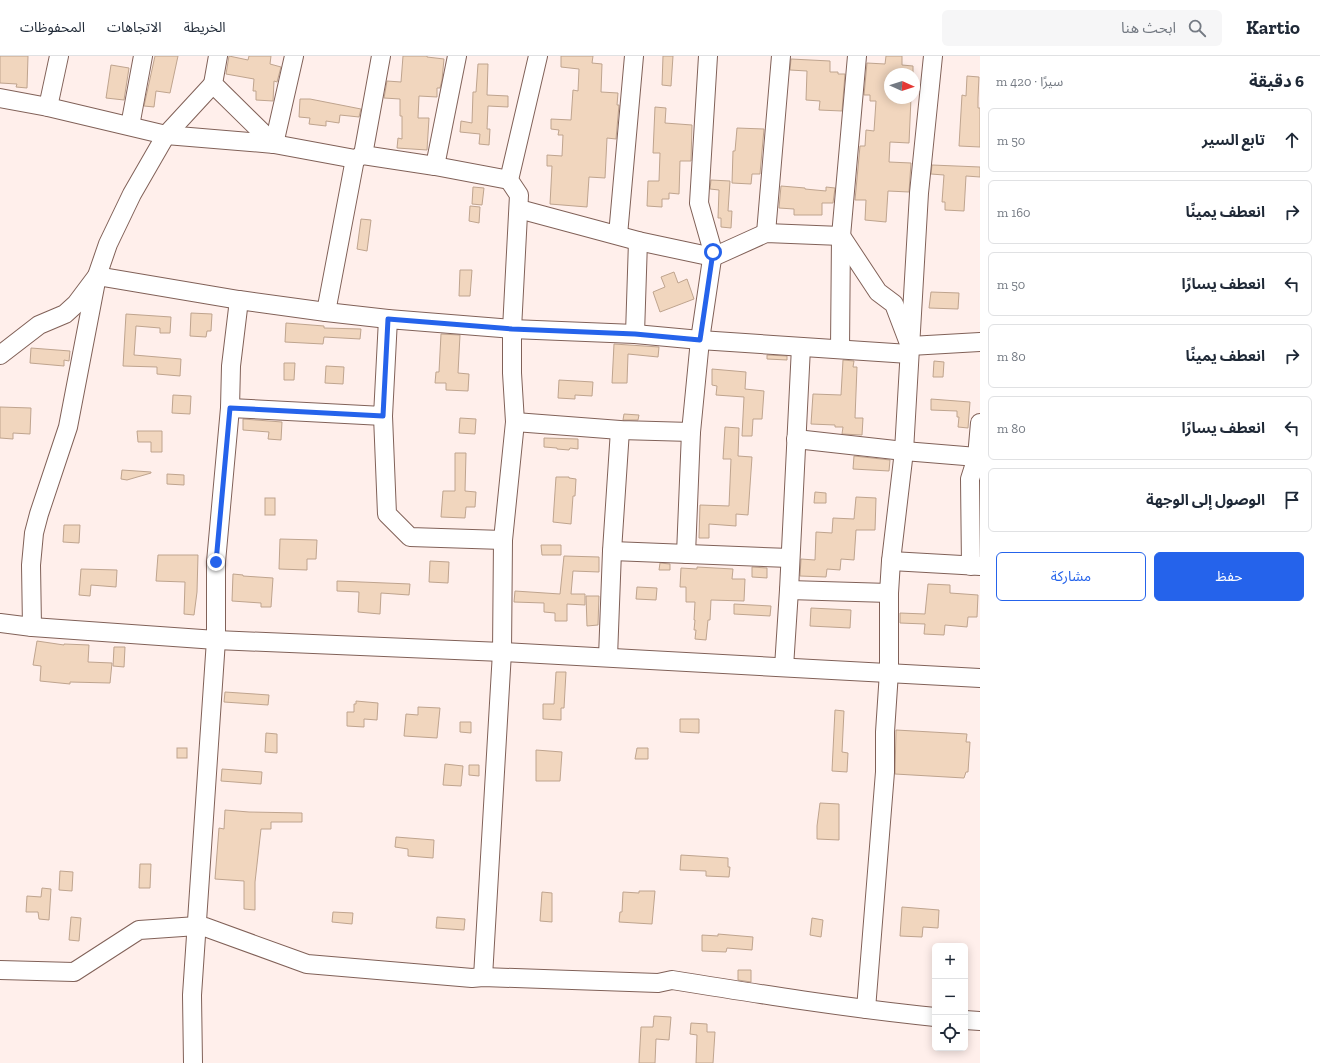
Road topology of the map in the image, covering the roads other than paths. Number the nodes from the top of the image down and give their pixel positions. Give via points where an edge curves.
1 (59, 56) edge
2 (143, 56) edge
3 (218, 56) edge
4 (294, 56) edge
5 (381, 56) edge
6 (457, 56) edge
7 (538, 56) edge
8 (634, 56) edge
9 (708, 56) edge
10 (780, 56) edge
11 (857, 56) edge
12 (933, 56) edge
13 (213, 84) junction
14 (0, 98) edge
15 (48, 107) junction
16 (130, 126) junction
17 (166, 136) junction
18 (274, 144) junction
19 (359, 157) junction
20 (434, 166) junction
21 (510, 180) junction
22 (519, 209) junction
23 (766, 233) junction
24 (618, 235) junction
25 (840, 236) junction
26 (638, 241) junction
27 (713, 257) junction
28 (97, 276) junction
29 (239, 300) junction
30 (326, 312) junction
31 (388, 319) junction
32 (512, 329) junction
33 (635, 334) junction
34 (700, 340) junction
35 (980, 342) edge
36 (801, 347) junction
37 (840, 349) junction
38 (910, 350) junction
39 (0, 355) edge
40 (230, 408) junction
41 (383, 416) junction
42 (515, 422) junction
43 (980, 423) edge
44 (620, 430) junction
45 (691, 432) junction
46 (796, 439) junction
47 (904, 451) junction
48 (977, 457) junction
49 (503, 540) junction
50 (612, 551) junction
51 (686, 554) junction
52 (790, 558) junction
53 (891, 561) junction
54 (976, 566) edge
55 (789, 590) junction
56 (889, 593) junction
57 (0, 623) edge
58 (32, 627) junction
59 (216, 640) junction
60 (502, 652) junction
61 (608, 657) junction
62 (784, 667) junction
63 (889, 672) junction
64 (980, 678) edge
65 (197, 926) junction
66 (0, 970) edge
67 (483, 977) junction
68 (866, 1009) junction
69 (932, 1018) edge
70 (968, 1020) edge
71 (980, 1021) edge
72 (194, 1063) edge

1 - 15 street
2 - 16 street
3 - 13 street
4 - 18 street
5 - 19 street
6 - 20 street
7 - 21 street
8 - 24 street
9 - 27 street via 699,203
10 - 23 street
11 - 25 street
12 - 38 street via 919,193
13 - 17 street
13 - 18 street
14 - 15 street
15 - 16 street
16 - 17 street
17 - 18 street
17 - 28 street via 132,194 108,244
18 - 19 street
19 - 20 street
19 - 30 street
20 - 21 street
21 - 22 street via 519,195
22 - 24 street
22 - 32 street
23 - 25 street
23 - 27 street
24 - 26 street
25 - 37 street
25 - 38 street via 878,292 894,304
26 - 27 street
26 - 33 street
27 - 34 street
28 - 29 street
28 - 39 street via 65,314 38,325
28 - 58 street via 68,427 34,533 31,564
29 - 30 street
29 - 40 street via 231,366
30 - 31 street
31 - 32 street
31 - 41 street
32 - 33 street
32 - 42 street
33 - 34 street
34 - 36 street
34 - 45 street
35 - 38 street
36 - 37 street
36 - 46 street
37 - 38 street
38 - 47 street
40 - 41 street
40 - 59 street via 216,562
41 - 49 street via 387,514 410,537
42 - 44 street
42 - 49 street
43 - 48 street
44 - 45 street
44 - 50 street
45 - 51 street
46 - 47 street
46 - 52 street
47 - 48 street
47 - 53 street
48 - 54 street via 970,479
49 - 60 street
50 - 51 street
50 - 61 street
51 - 52 street
52 - 55 street
53 - 54 street
53 - 56 street
55 - 56 street
55 - 62 street
56 - 63 street
57 - 58 street
58 - 59 street
59 - 60 street
59 - 65 street
60 - 61 street
60 - 67 street
61 - 62 street
62 - 63 street
63 - 64 street
63 - 68 street via 885,772
65 - 66 street via 139,930 74,972
65 - 67 street via 307,964 441,976
65 - 72 street via 192,995
67 - 68 street via 658,983 672,980
68 - 69 street
70 - 71 street

